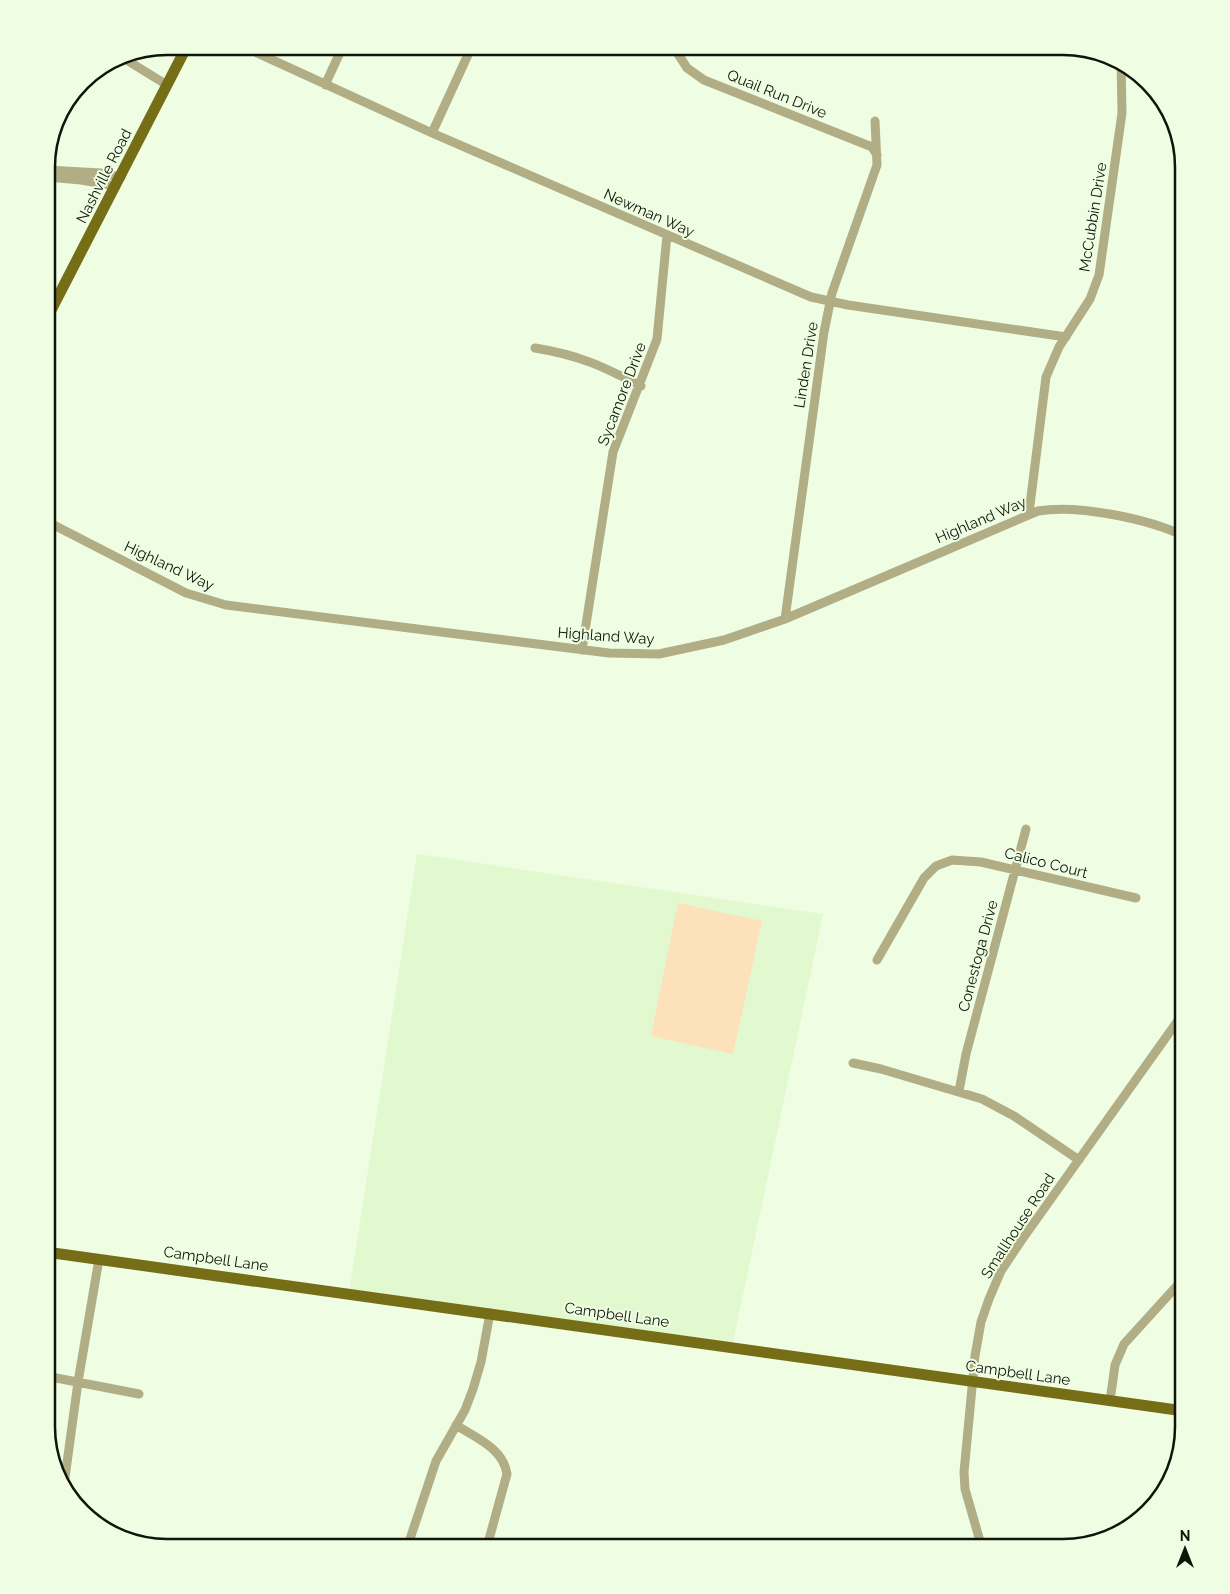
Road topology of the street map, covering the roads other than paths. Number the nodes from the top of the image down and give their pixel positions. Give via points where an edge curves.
1 (182, 55) edge
2 (261, 55) edge
3 (339, 55) edge
4 (468, 55) edge
5 (679, 55) edge
6 (130, 62) edge
7 (1121, 71) edge
8 (167, 85) junction
9 (325, 85) junction
10 (875, 121) dead end
11 (432, 133) junction
12 (878, 157) junction
13 (55, 170) edge
14 (55, 178) edge
15 (118, 181) junction
16 (667, 235) junction
17 (830, 302) junction
18 (55, 303) edge
19 (1066, 337) junction
20 (535, 348) dead end
21 (641, 386) junction
22 (1029, 513) junction
23 (55, 526) edge
24 (1175, 533) edge
25 (785, 619) junction
26 (582, 650) junction
27 (1026, 829) dead end
28 (1015, 871) junction
29 (1136, 898) dead end
30 (878, 960) dead end
31 (1175, 1025) edge
32 (853, 1063) dead end
33 (959, 1091) junction
34 (1079, 1160) junction
35 (55, 1253) edge
36 (99, 1259) junction
37 (1175, 1288) edge
38 (490, 1313) junction
39 (55, 1378) edge
40 (972, 1381) junction
41 (78, 1382) junction
42 (139, 1394) dead end
43 (1110, 1401) junction
44 (1175, 1411) edge
45 (456, 1425) junction
46 (66, 1474) edge
47 (409, 1539) edge
48 (489, 1539) edge
49 (979, 1539) edge

1 - 8 main road, Nashville Road
2 - 9 street, Newman Way
3 - 9 street
4 - 11 street
5 - 12 street, Quail Run Drive via 687,68 704,80 872,147
6 - 8 street
7 - 19 street, McCubbin Drive via 1122,113 1099,275 1090,299
8 - 15 main road, Nashville Road
9 - 11 street, Newman Way
10 - 12 street, Linden Drive
11 - 16 street, Newman Way
12 - 17 street, Linden Drive via 878,165
13 - 15 street via 102,172
14 - 15 street
15 - 18 main road, Nashville Road
16 - 17 street, Newman Way via 799,292
16 - 21 street, Sycamore Drive via 660,327
17 - 19 street, Newman Way
17 - 25 street, Linden Drive
19 - 22 street, McCubbin Drive via 1046,377
20 - 21 street via 592,361
21 - 26 street, Sycamore Drive via 617,439 607,478
22 - 24 street, Highland Way via 1060,509 1092,512 1144,522
22 - 25 street, Highland Way
23 - 26 street, Highland Way via 186,593 226,605
25 - 26 street, Highland Way via 724,640 674,652 635,654
27 - 28 street, Conestoga Drive
28 - 29 street, Calico Court
28 - 30 street, Calico Court via 981,862 949,861 936,866 924,878
28 - 33 street, Conestoga Drive
31 - 34 street, Smallhouse Road
32 - 33 street
33 - 34 street via 998,1107
34 - 40 street, Smallhouse Road via 1001,1271 981,1322
35 - 36 main road, Campbell Lane
36 - 38 main road, Campbell Lane
36 - 41 street
37 - 43 street via 1124,1344 1115,1365
38 - 40 main road, Campbell Lane
38 - 45 street via 477,1380
39 - 41 street
40 - 43 main road, Campbell Lane
40 - 49 street, Smallhouse Road via 964,1472 965,1489
41 - 42 street
41 - 46 street
43 - 44 main road, Campbell Lane
45 - 47 street via 436,1462
45 - 48 street via 498,1453 505,1463 507,1474

